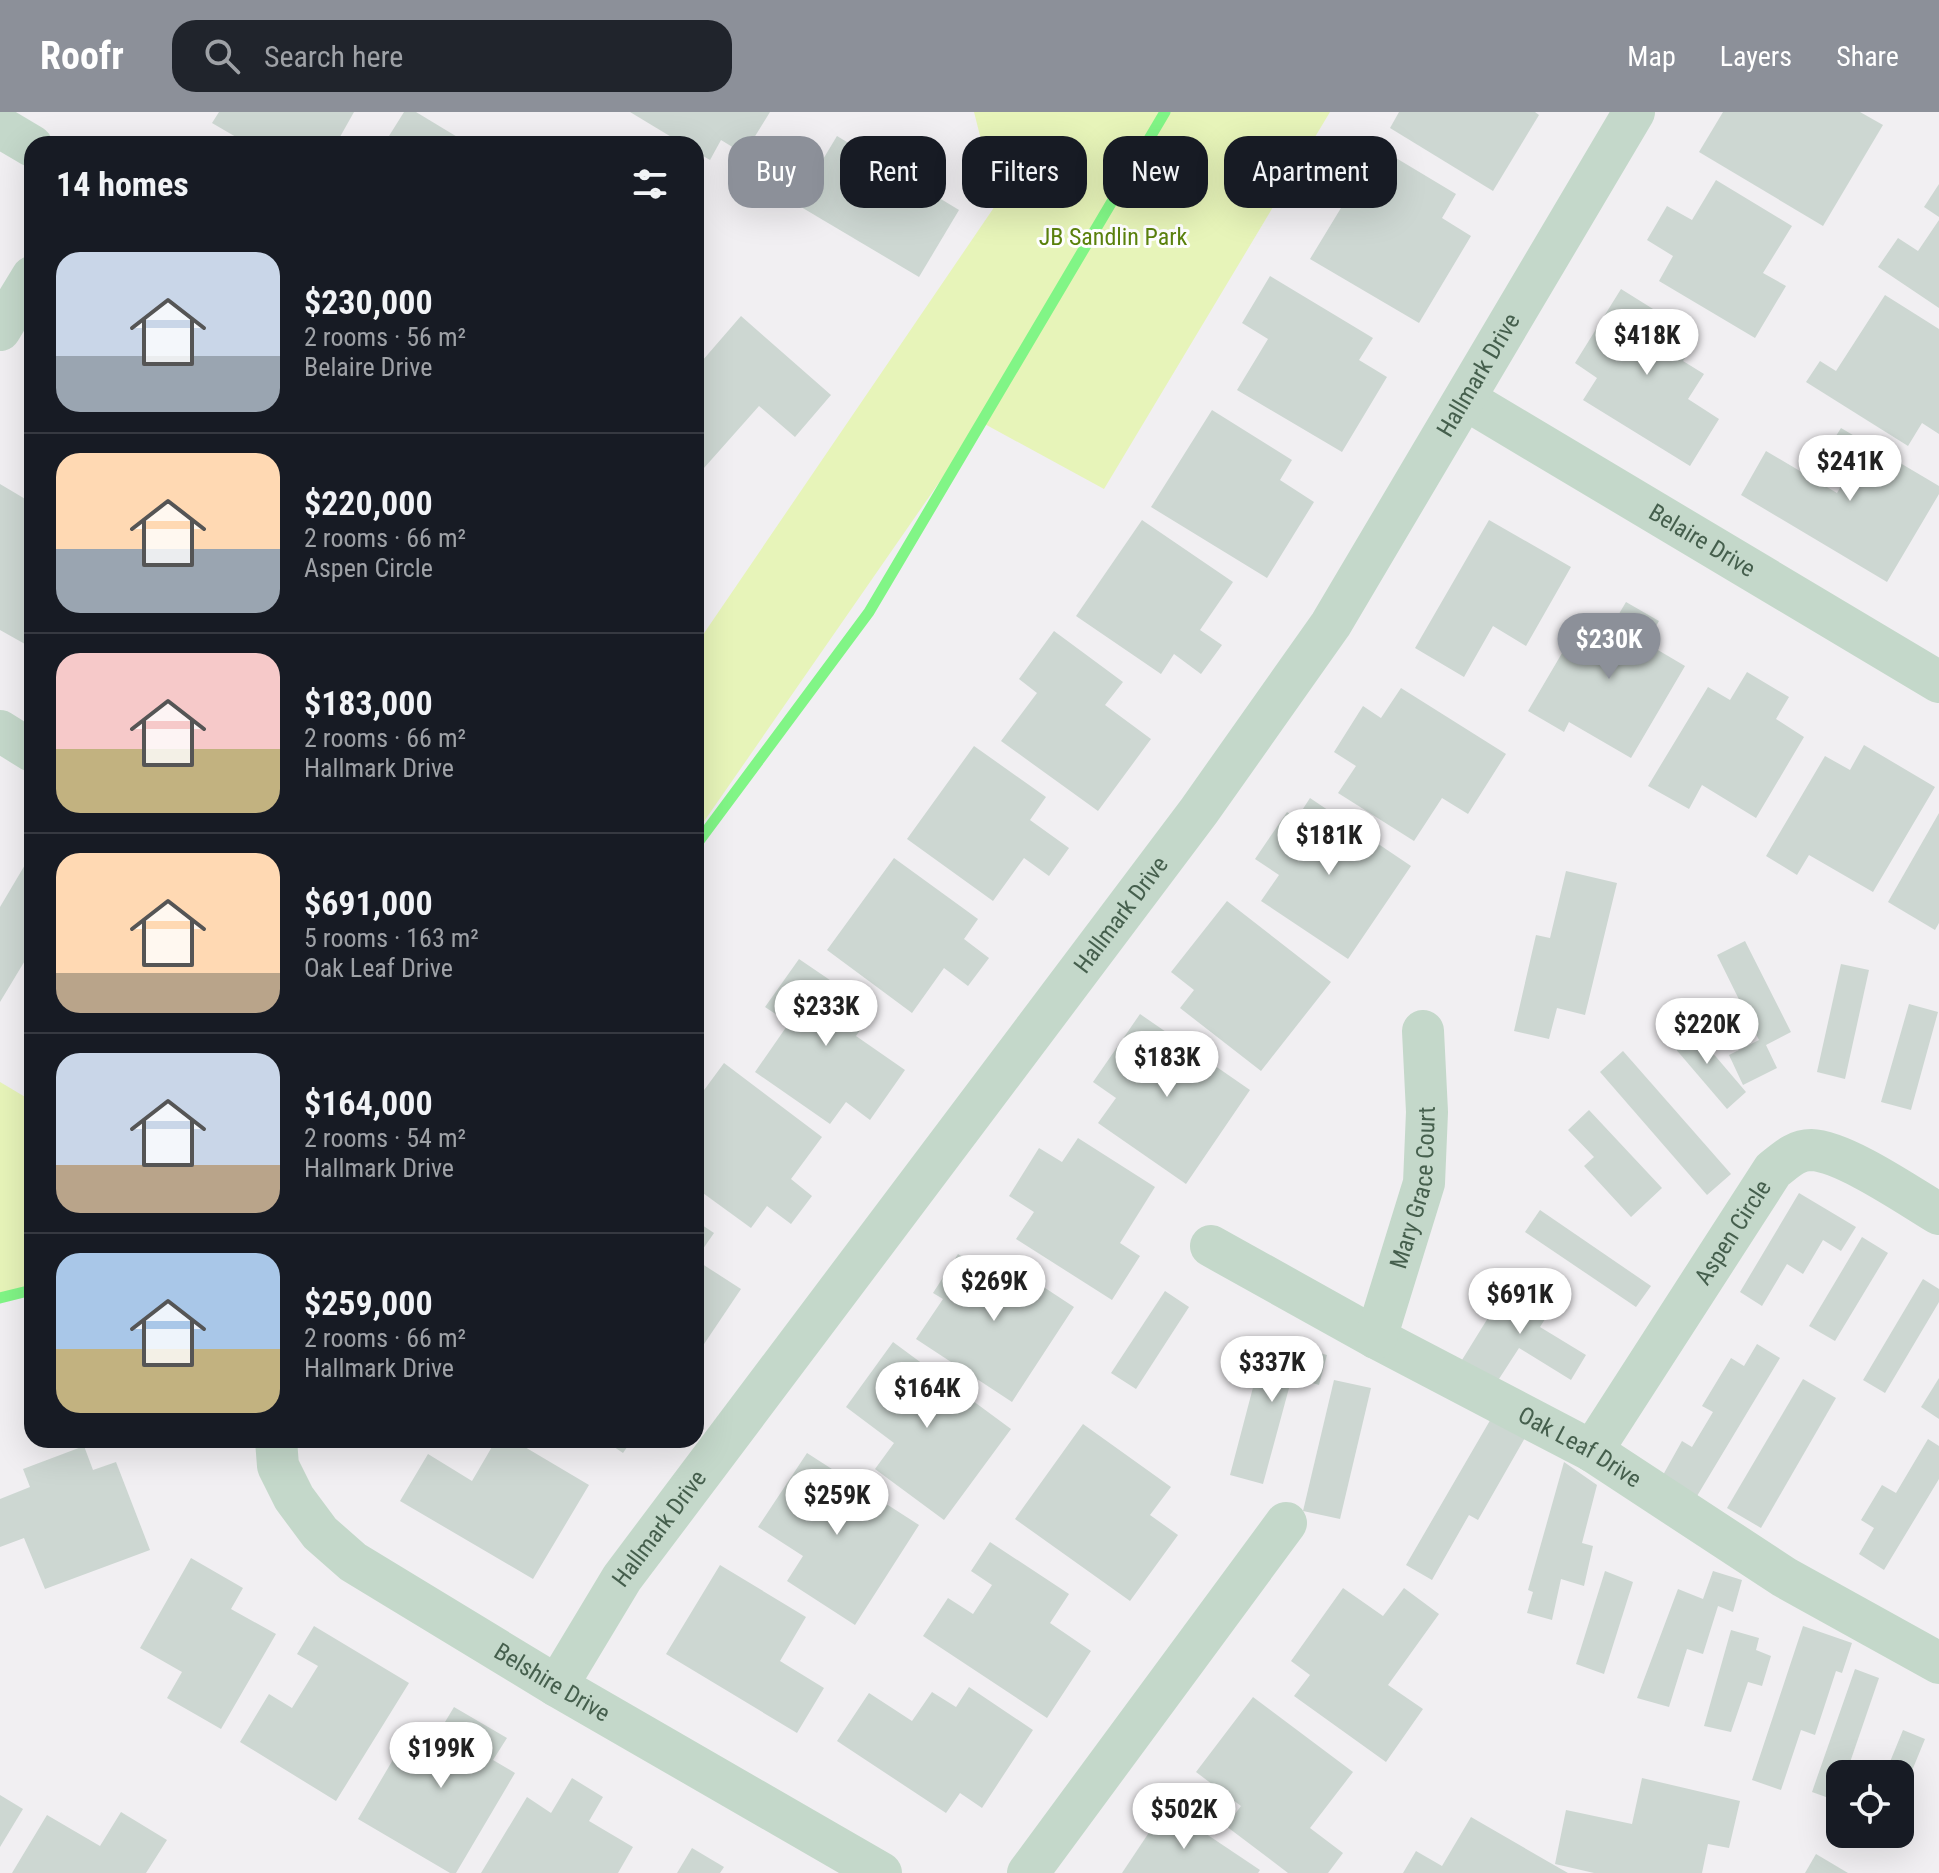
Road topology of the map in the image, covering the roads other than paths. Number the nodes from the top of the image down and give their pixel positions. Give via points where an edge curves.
1 (1634, 112) edge
2 (0, 127) edge
3 (24, 141) edge
4 (24, 290) edge
5 (0, 330) edge
6 (1465, 399) junction
7 (1933, 666) edge
8 (0, 731) edge
9 (24, 746) edge
10 (1423, 1031) dead end
11 (1939, 1214) edge
12 (1211, 1246) dead end
13 (1376, 1338) junction
14 (277, 1448) edge
15 (1592, 1451) junction
16 (1286, 1523) dead end
17 (1939, 1663) edge
18 (557, 1686) junction
19 (881, 1873) edge
20 (1028, 1873) edge

1 - 6 street, Hallmark Drive
2 - 3 street
4 - 5 street
6 - 7 street, Belaire Drive
6 - 18 street, Hallmark Drive via 1331,624 1208,799 622,1578
8 - 9 street
10 - 13 street, Mary Grace Court via 1424,1183
11 - 15 street, Aspen Circle via 1840,1157 1811,1150 1794,1154 1773,1170
12 - 13 street, Oak Leaf Drive
13 - 15 street, Oak Leaf Drive
14 - 18 street, Belshire Drive via 278,1466 294,1498 320,1533 353,1562
15 - 17 street, Oak Leaf Drive via 1784,1577
16 - 20 street
18 - 19 street, Belshire Drive

